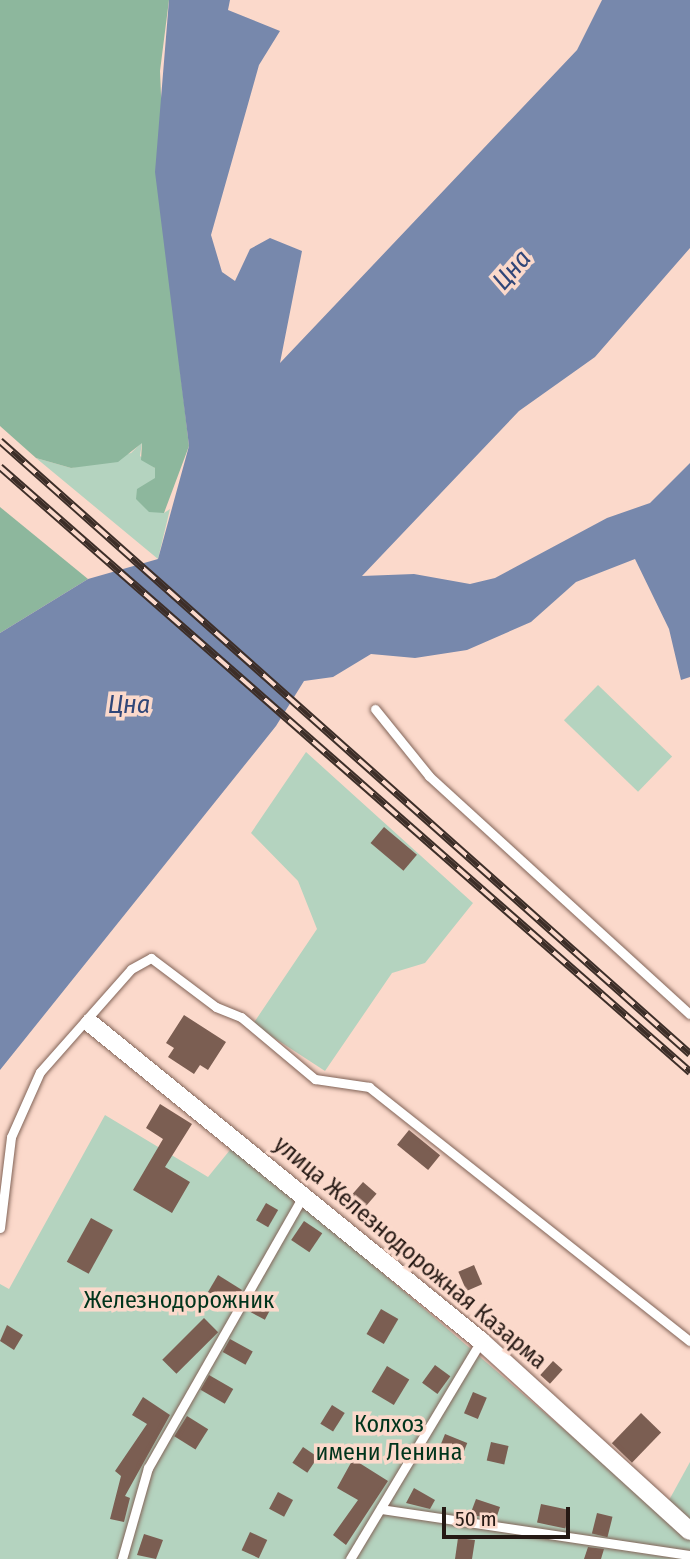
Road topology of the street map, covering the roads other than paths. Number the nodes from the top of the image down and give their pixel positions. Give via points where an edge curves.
1 (375, 709) dead end
2 (690, 1014) edge
3 (90, 1023) junction
4 (305, 1194) junction
5 (0, 1228) edge
6 (481, 1341) junction
7 (690, 1341) edge
8 (381, 1509) junction
9 (690, 1531) edge
10 (690, 1555) edge
11 (122, 1559) edge
12 (350, 1559) edge

1 - 2 lane via 429,775
3 - 4 street, улица Железнодорожная Казарма
3 - 5 lane via 40,1072 23,1102 11,1137
3 - 7 lane via 131,969 151,958 216,1007 241,1017 315,1079 369,1087
4 - 6 street, улица Железнодорожная Казарма
4 - 11 lane via 148,1468
6 - 8 lane
6 - 9 street, улица Железнодорожная Казарма
8 - 10 lane
8 - 12 lane

